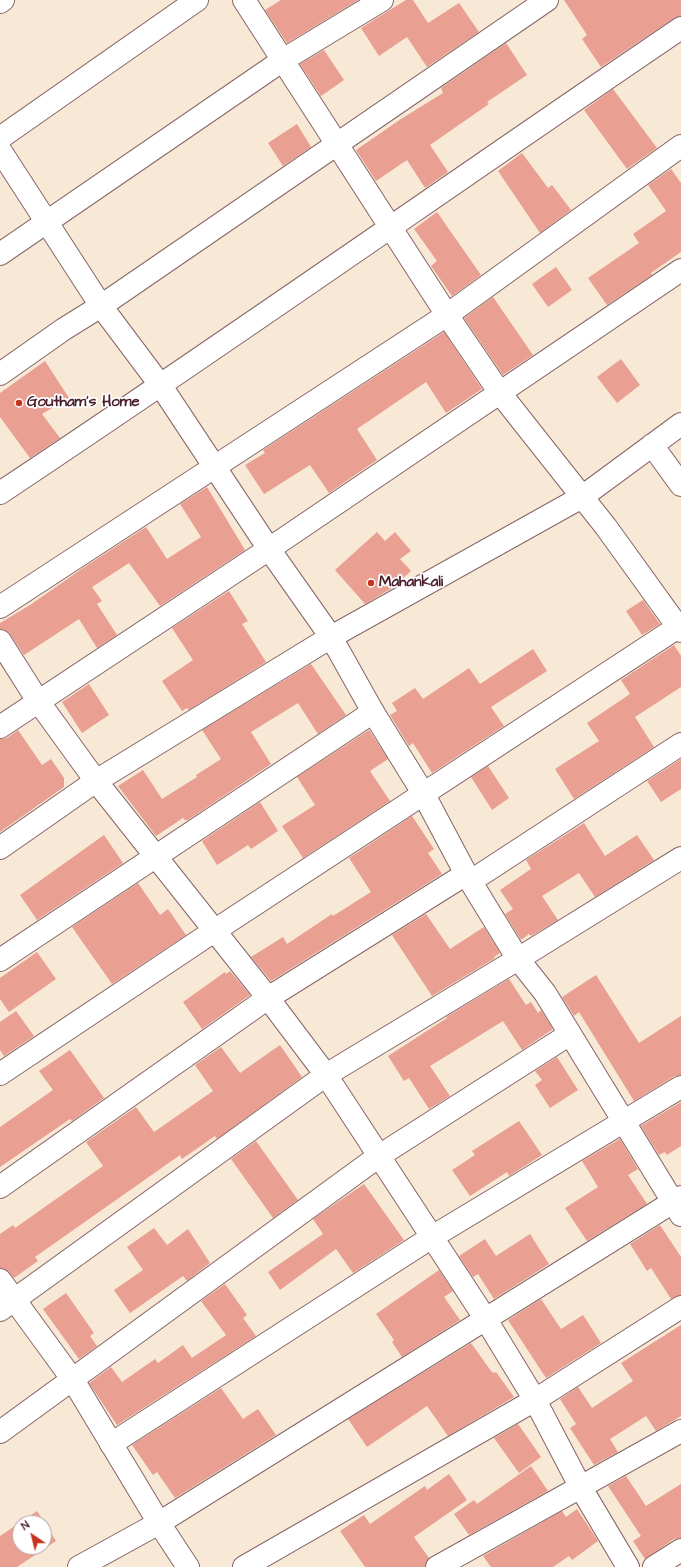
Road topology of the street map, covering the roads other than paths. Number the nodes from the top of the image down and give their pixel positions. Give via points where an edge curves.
1 (3, 0) edge
2 (197, 0) edge
3 (244, 0) edge
4 (382, 0) edge
5 (547, 0) edge
6 (0, 2) edge
7 (681, 28) edge
8 (283, 60) junction
9 (0, 138) edge
10 (336, 144) junction
11 (681, 146) edge
12 (0, 150) edge
13 (47, 222) junction
14 (390, 226) junction
15 (0, 254) edge
16 (681, 270) edge
17 (101, 306) junction
18 (447, 315) junction
19 (0, 374) edge
20 (161, 386) junction
21 (500, 393) junction
22 (681, 424) edge
23 (652, 445) junction
24 (216, 466) junction
25 (681, 485) edge
26 (0, 493) edge
27 (582, 496) junction
28 (269, 549) junction
29 (0, 606) edge
30 (680, 629) edge
31 (331, 637) junction
32 (0, 641) edge
33 (38, 701) junction
34 (373, 712) junction
35 (0, 727) edge
36 (681, 744) edge
37 (96, 781) junction
38 (423, 793) junction
39 (0, 848) edge
40 (155, 855) junction
41 (681, 858) edge
42 (469, 878) junction
43 (214, 931) junction
44 (518, 959) junction
45 (0, 960) edge
46 (268, 998) junction
47 (570, 1034) junction
48 (0, 1074) edge
49 (326, 1075) junction
50 (681, 1087) edge
51 (623, 1121) junction
52 (379, 1156) junction
53 (0, 1187) edge
54 (678, 1204) edge
55 (432, 1237) junction
56 (0, 1280) edge
57 (7, 1304) edge
58 (681, 1307) edge
59 (485, 1318) junction
60 (73, 1380) junction
61 (535, 1400) junction
62 (681, 1431) edge
63 (0, 1432) edge
64 (111, 1444) junction
65 (580, 1488) junction
66 (159, 1523) junction
67 (681, 1550) edge
68 (79, 1567) edge
69 (188, 1567) edge
70 (244, 1567) edge
71 (437, 1567) edge
72 (628, 1567) edge
73 (654, 1567) edge

1 - 6 street
2 - 9 street
3 - 8 street
4 - 8 street
5 - 10 street
7 - 14 street
8 - 10 street
8 - 13 street
10 - 14 street
10 - 17 street
11 - 18 street
12 - 13 street
13 - 15 street
13 - 17 street
14 - 18 street
14 - 20 street
16 - 21 street
17 - 19 street
17 - 20 street
18 - 21 street
18 - 24 street
20 - 24 street
20 - 26 street
21 - 27 street
21 - 28 street
22 - 23 street
23 - 25 street
23 - 27 street
24 - 28 street
24 - 29 street
27 - 30 street
27 - 31 street
28 - 31 street
28 - 33 street
30 - 38 street
31 - 34 street
31 - 37 street
32 - 33 street
33 - 35 street
33 - 37 street
34 - 38 street
34 - 40 street
36 - 42 street
37 - 39 street
37 - 40 street
38 - 42 street
38 - 43 street
40 - 43 street
40 - 45 street
41 - 44 street
42 - 44 street
42 - 46 street
43 - 46 street
43 - 48 street
44 - 47 street via 545,993
44 - 49 street
46 - 49 street
46 - 53 street
47 - 51 street
47 - 52 street
49 - 52 street
49 - 57 street
50 - 51 street
51 - 54 street
51 - 55 street
52 - 55 street
52 - 60 street
54 - 59 street
55 - 59 street
55 - 64 street
56 - 57 street
57 - 60 street
58 - 61 street
59 - 61 street
59 - 66 street
60 - 63 street
60 - 64 street
61 - 65 street
61 - 70 street
62 - 65 street
64 - 66 street
65 - 71 street
65 - 72 street
66 - 68 street
66 - 69 street
67 - 73 street

